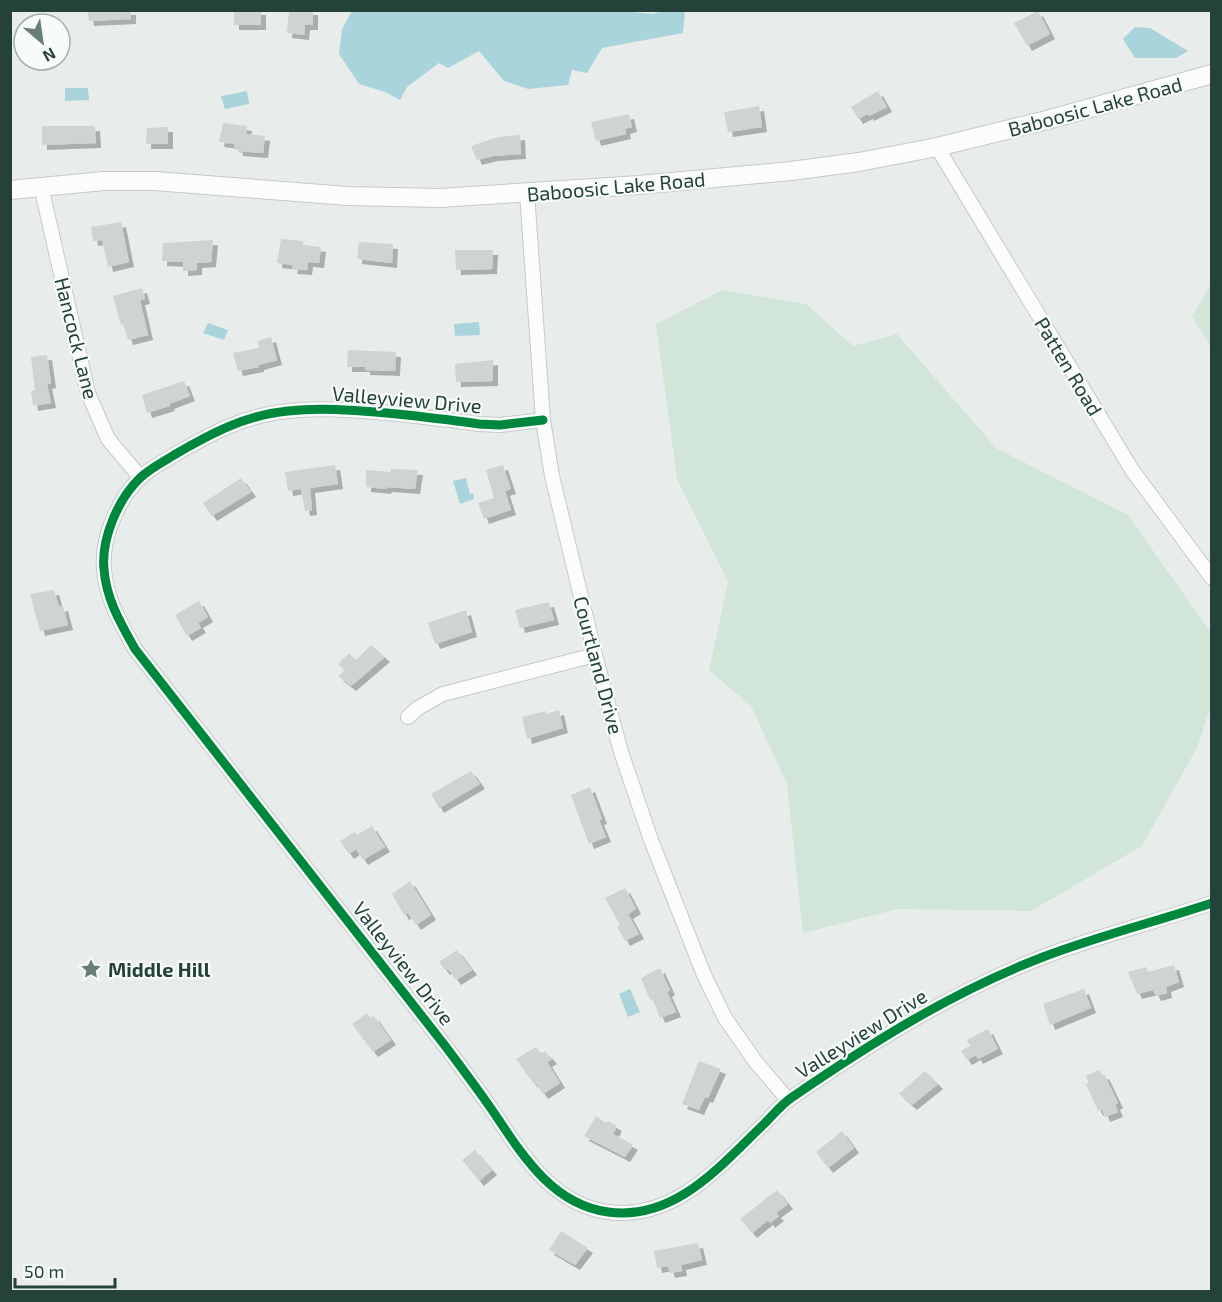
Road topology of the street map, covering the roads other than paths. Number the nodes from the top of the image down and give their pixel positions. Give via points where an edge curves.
1 (1212, 74) edge
2 (937, 147) junction
3 (41, 186) junction
4 (10, 190) edge
5 (527, 193) junction
6 (543, 420) junction
7 (140, 477) junction
8 (1212, 578) edge
9 (595, 655) junction
10 (408, 717) dead end
11 (1212, 903) edge
12 (788, 1101) junction

1 - 2 street, Baboosic Lake Road
2 - 5 street, Baboosic Lake Road via 791,171
2 - 8 street, Patten Road via 1132,470
3 - 4 street, Baboosic Lake Road
3 - 5 street, Baboosic Lake Road via 135,181 348,196 440,198
3 - 7 street, Hancock Lane via 88,393 108,439
5 - 6 street, Courtland Drive
6 - 7 street, Valleyview Drive via 500,425 338,408 289,411 231,424
6 - 9 street, Courtland Drive via 552,476
7 - 12 street, Valleyview Drive via 113,523 104,567 117,617 135,649 447,1047 536,1172 562,1193 606,1212 654,1210 682,1196 719,1167
9 - 10 street via 443,694
9 - 12 street, Courtland Drive via 635,796 704,975 725,1018
11 - 12 street, Valleyview Drive via 1087,941 998,975 914,1018

